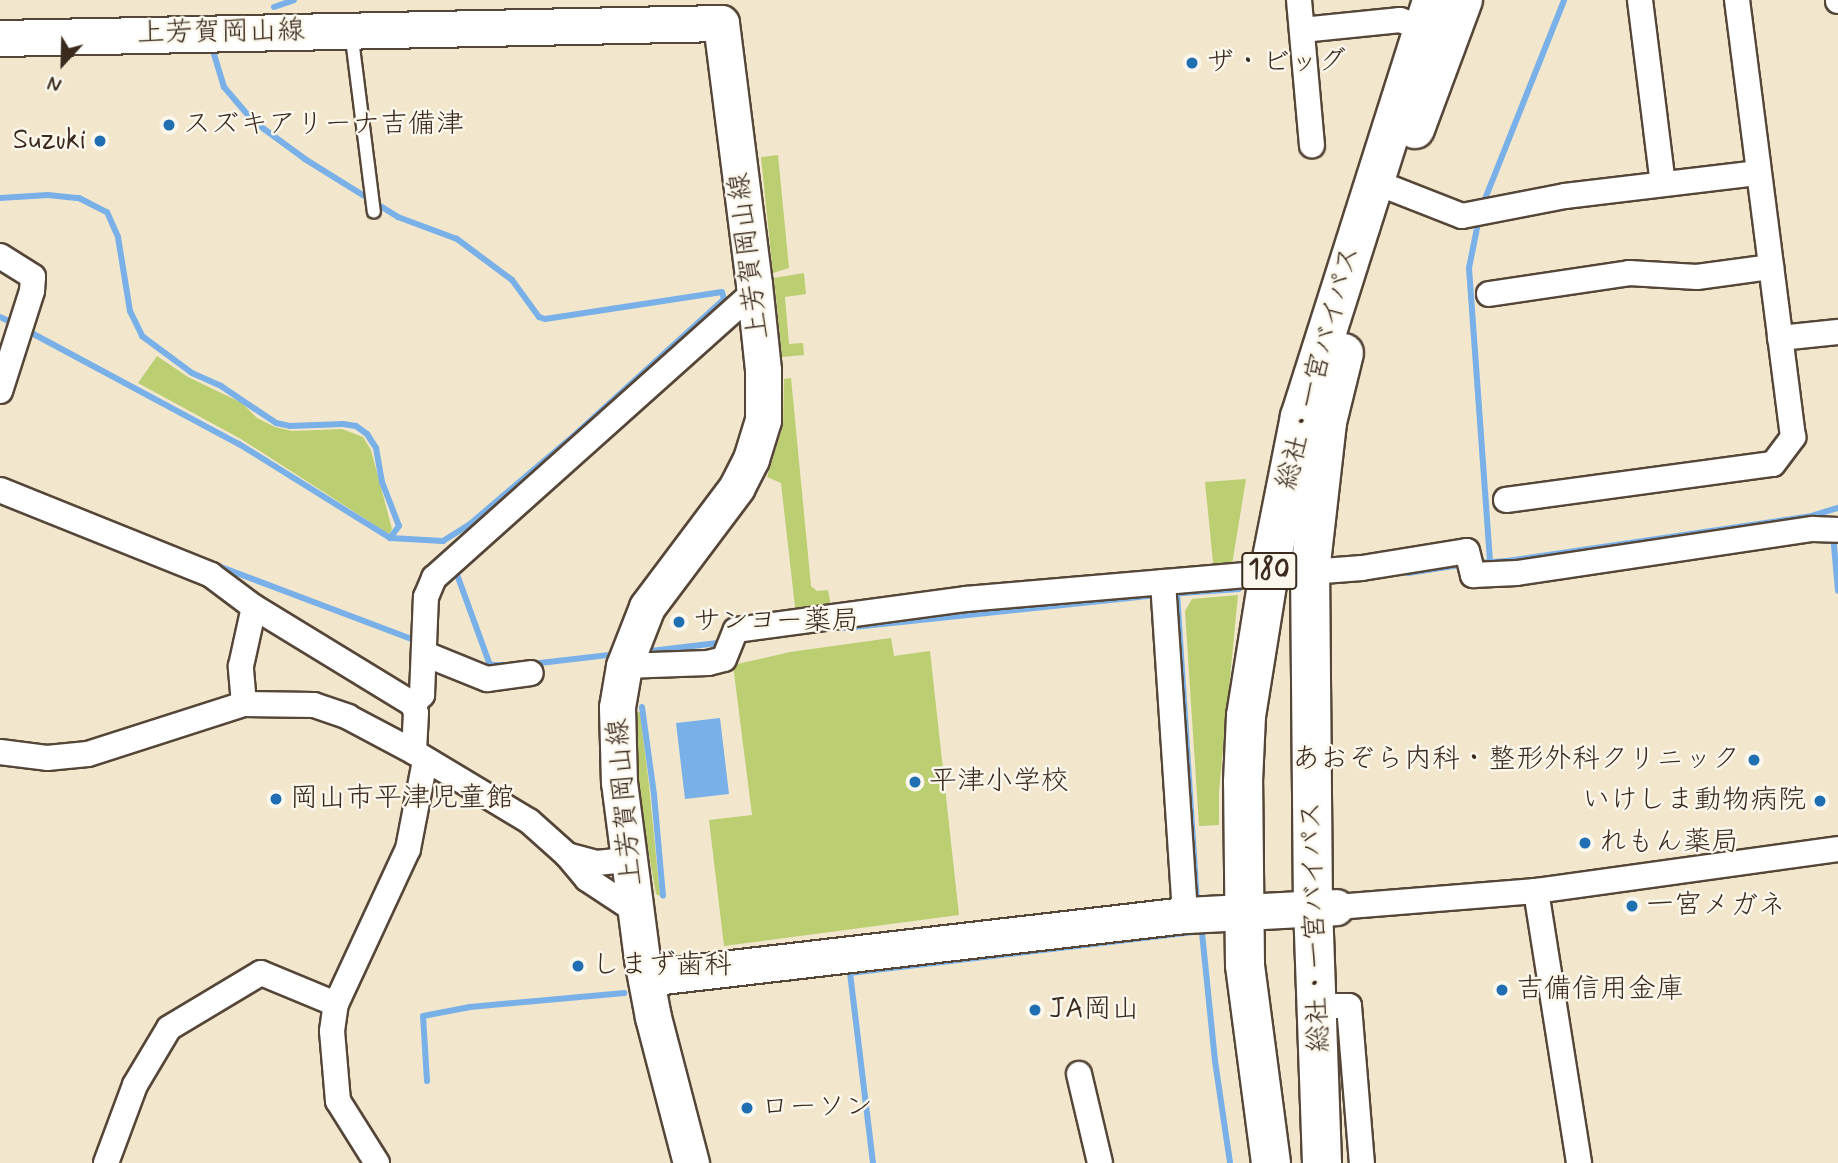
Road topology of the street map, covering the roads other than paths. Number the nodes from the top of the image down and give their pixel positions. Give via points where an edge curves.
1 (1299, 0) edge
2 (1463, 0) edge
3 (1640, 0) edge
4 (1737, 0) edge
5 (719, 11) edge
6 (1427, 14) edge
7 (351, 30) junction
8 (1302, 30) junction
9 (0, 38) edge
10 (1312, 145) dead end
11 (1759, 173) junction
12 (1664, 184) junction
13 (1393, 189) junction
14 (374, 212) dead end
15 (0, 256) edge
16 (1771, 267) junction
17 (1489, 294) dead end
18 (755, 297) junction
19 (1838, 332) edge
20 (1780, 338) junction
21 (0, 391) edge
22 (0, 490) edge
23 (1506, 500) dead end
24 (1838, 530) edge
25 (1310, 572) junction
26 (1269, 573) junction
27 (1164, 591) junction
28 (254, 607) junction
29 (425, 648) junction
30 (627, 655) junction
31 (531, 673) dead end
32 (244, 704) junction
33 (413, 704) junction
34 (0, 752) edge
35 (420, 756) junction
36 (1838, 849) edge
37 (567, 855) junction
38 (628, 860) junction
39 (1536, 891) junction
40 (1324, 908) junction
41 (637, 912) junction
42 (1208, 914) junction
43 (646, 978) junction
44 (336, 1004) junction
45 (1318, 1006) junction
46 (1079, 1073) dead end
47 (106, 1163) edge
48 (377, 1163) edge
49 (691, 1163) edge
50 (1100, 1163) edge
51 (1271, 1163) edge
52 (1322, 1163) edge
53 (1362, 1163) edge
54 (1579, 1163) edge

1 - 8 street
2 - 13 highway, 総社・一宮バイパス / 180
3 - 12 street
4 - 11 street
5 - 7 main road, 上芳賀岡山線
5 - 18 main road, 上芳賀岡山線
6 - 8 street
6 - 26 highway, 総社・一宮バイパス / 180 via 1307,393
7 - 9 main road, 上芳賀岡山線
7 - 14 lane
8 - 10 street
11 - 12 street
11 - 16 street
12 - 13 street via 1565,196 1462,216
13 - 25 highway, 総社・一宮バイパス / 180 via 1367,262 1327,422
15 - 21 street via 33,278
16 - 17 street via 1697,277 1629,274
16 - 20 street
18 - 29 street via 748,297 434,578 426,597
18 - 30 main road, 上芳賀岡山線 via 763,419 751,459 719,513 646,607
19 - 20 street
20 - 23 street via 1793,437 1773,464
22 - 28 street via 211,575
24 - 25 street via 1813,529 1517,573 1473,576 1466,551
25 - 40 highway, 総社・一宮バイパス / 180
26 - 27 street
26 - 42 highway, 総社・一宮バイパス / 180 via 1246,716 1243,782
27 - 30 street via 966,600 736,630 724,659 708,663
27 - 42 street
28 - 32 street via 241,666
28 - 33 street
29 - 31 street via 487,679
29 - 33 street via 422,695
30 - 38 main road, 上芳賀岡山線 via 617,707 618,772
32 - 34 street via 88,754 47,758
32 - 35 street via 314,705 348,717
33 - 35 street
35 - 37 street via 529,821
35 - 44 street via 408,849
36 - 39 street
37 - 38 street via 597,863
37 - 41 street via 587,879
38 - 41 main road, 上芳賀岡山線
39 - 40 street
39 - 54 street
40 - 42 main road
40 - 45 highway, 総社・一宮バイパス / 180
41 - 43 main road, 上芳賀岡山線
42 - 43 main road
42 - 51 highway, 総社・一宮バイパス / 180 via 1245,965
43 - 49 main road, 上芳賀岡山線
44 - 47 street via 261,973 169,1028 135,1085
44 - 48 street via 332,1031 338,1101
45 - 52 highway, 総社・一宮バイパス / 180
45 - 53 street via 1349,1006
46 - 50 street

